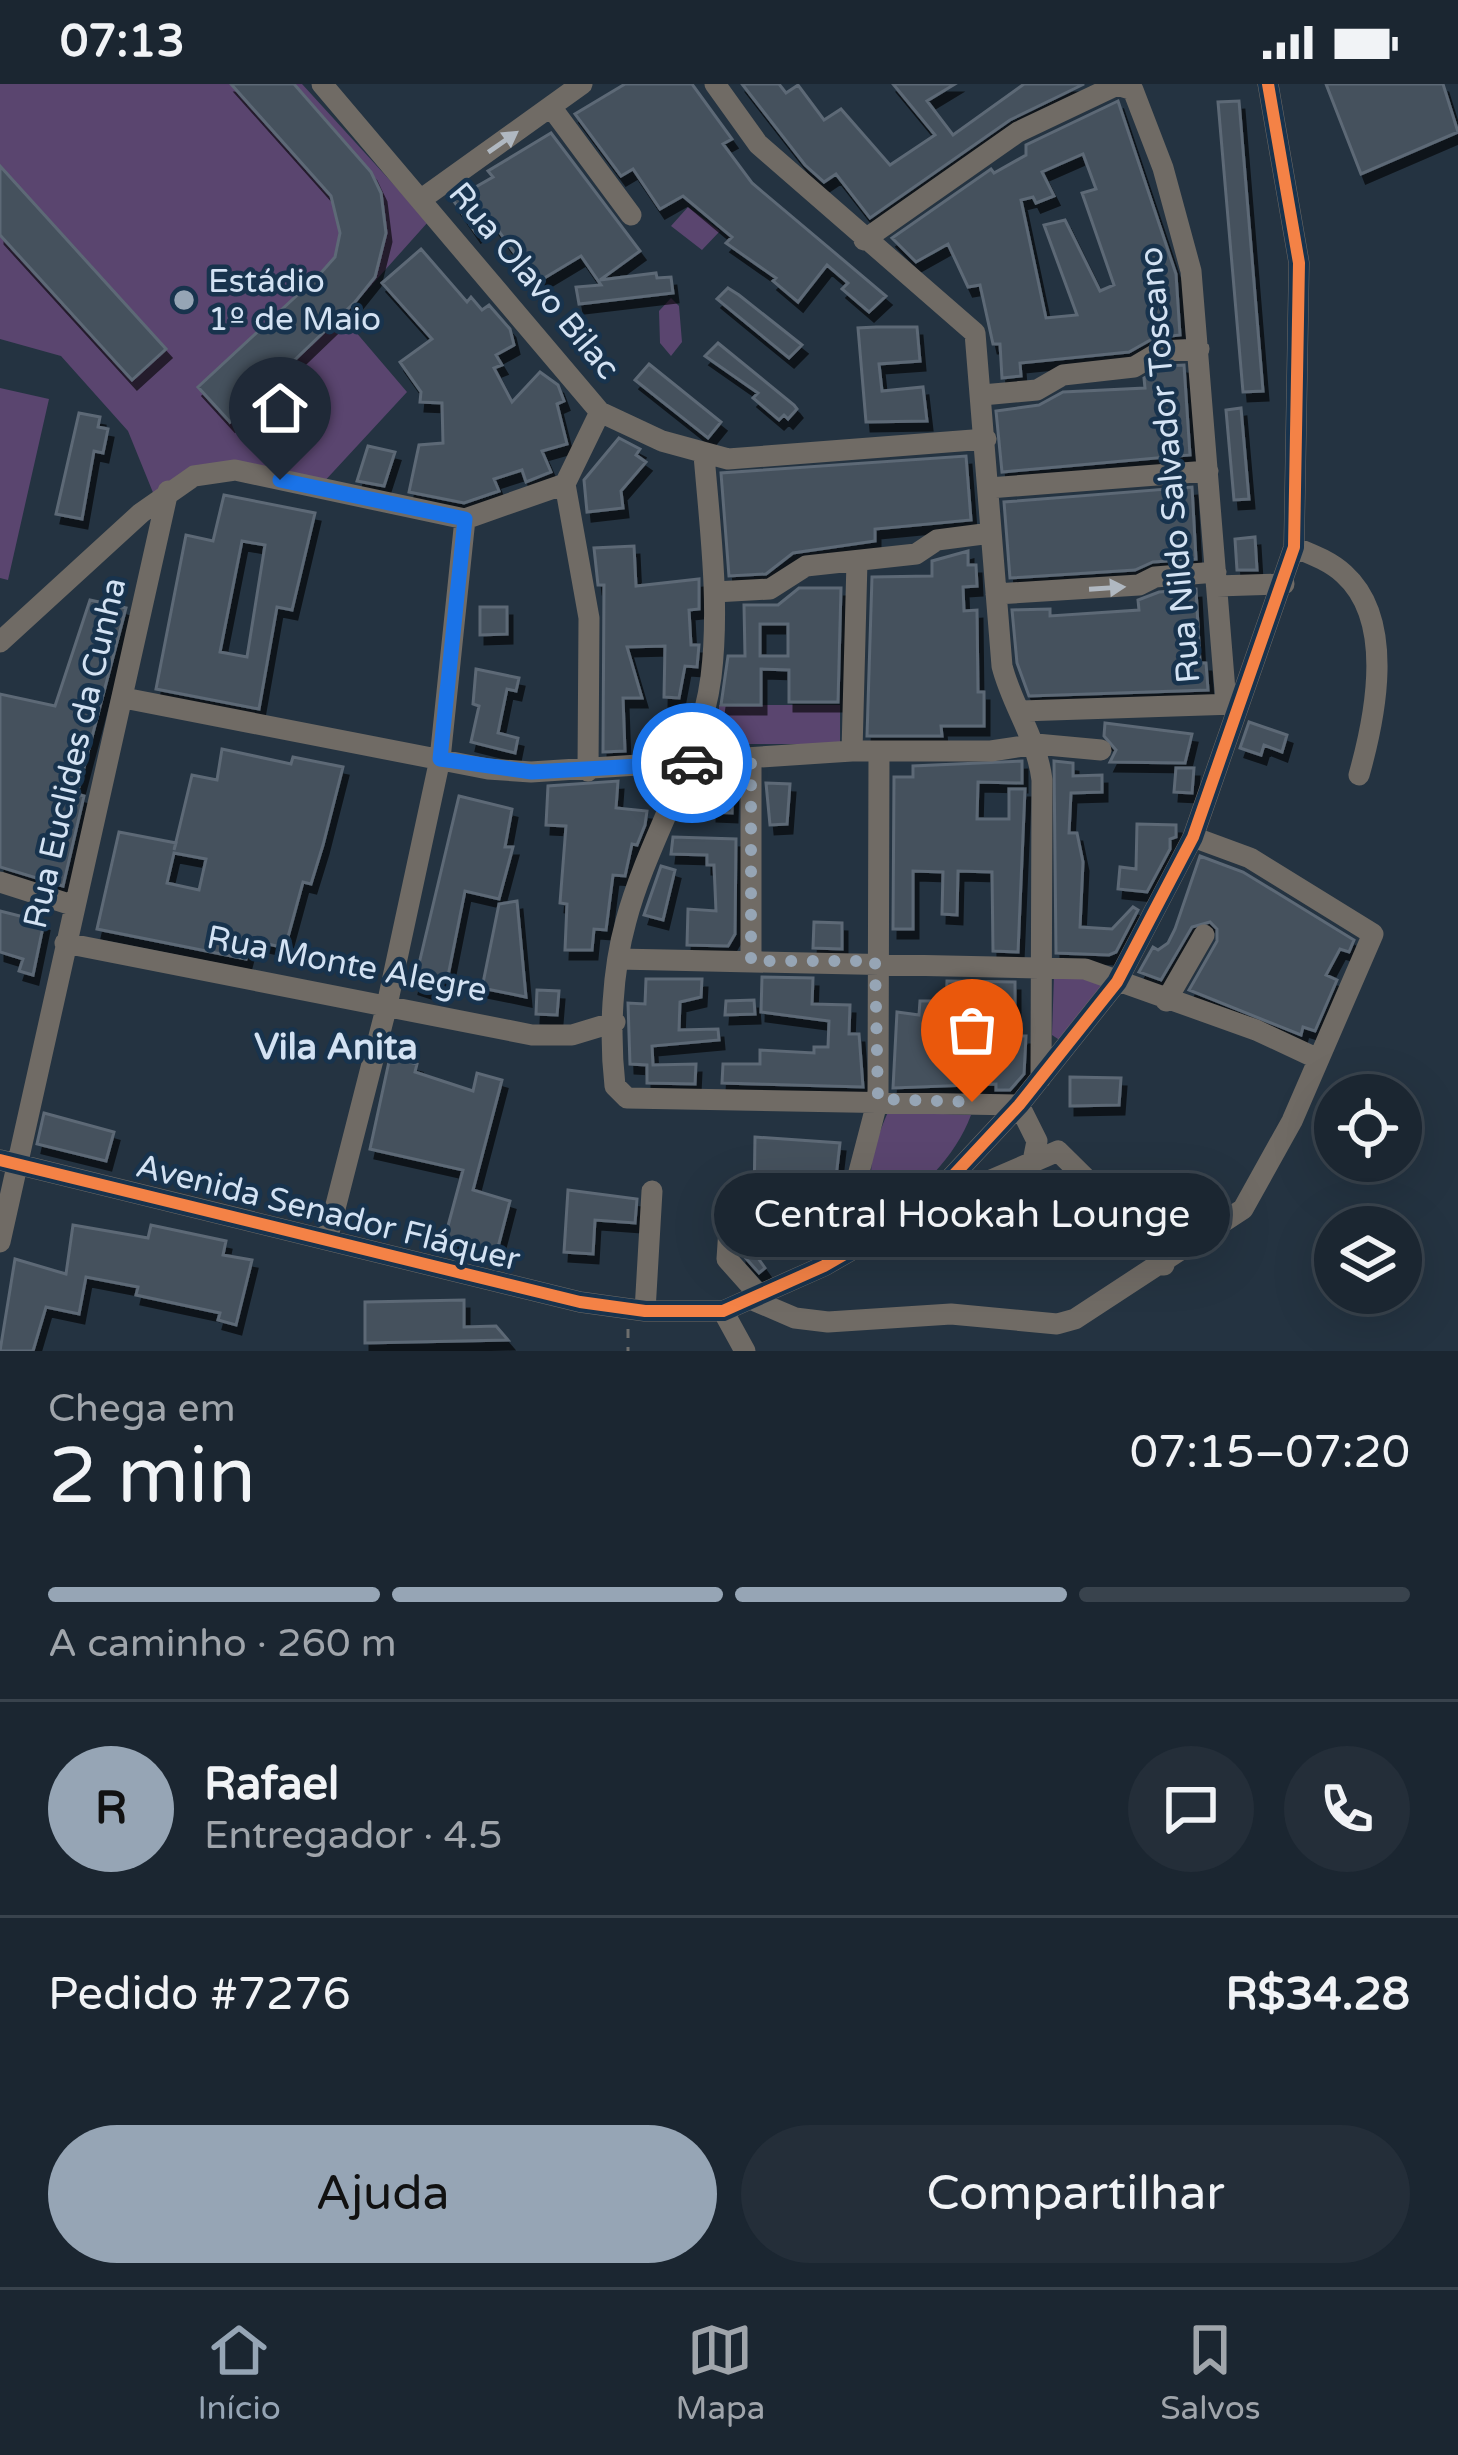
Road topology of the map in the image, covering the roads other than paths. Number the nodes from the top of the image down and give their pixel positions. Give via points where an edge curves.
1 (322, 84) edge
2 (581, 84) edge
3 (715, 84) edge
4 (1268, 84) edge
5 (1128, 86) edge
6 (551, 107) junction
7 (423, 198) junction
8 (631, 215) dead end
9 (864, 240) junction
10 (1199, 349) junction
11 (982, 395) junction
12 (600, 412) junction
13 (986, 440) junction
14 (704, 455) junction
15 (1208, 470) junction
16 (565, 484) junction
17 (988, 488) junction
18 (168, 491) junction
19 (465, 519) junction
20 (991, 533) junction
21 (1294, 547) junction
22 (857, 561) junction
23 (1217, 579) junction
24 (1284, 584) junction
25 (715, 592) junction
26 (996, 594) junction
27 (0, 642) edge
28 (124, 698) junction
29 (1234, 704) junction
30 (1021, 712) junction
31 (1036, 744) junction
32 (1101, 750) dead end
33 (852, 751) junction
34 (879, 751) junction
35 (751, 758) junction
36 (440, 759) junction
37 (686, 764) junction
38 (588, 771) junction
39 (1359, 775) dead end
40 (1193, 837) junction
41 (0, 883) edge
42 (72, 905) junction
43 (1204, 935) dead end
44 (64, 943) junction
45 (618, 959) junction
46 (751, 961) junction
47 (875, 961) junction
48 (1040, 965) junction
49 (1117, 982) junction
50 (1166, 1001) junction
51 (386, 1005) junction
52 (615, 1022) junction
53 (1316, 1058) junction
54 (1041, 1078) junction
55 (878, 1099) junction
56 (1019, 1105) junction
57 (1033, 1161) junction
58 (7, 1162) edge
59 (652, 1191) dead end
60 (921, 1210) junction
61 (730, 1214) dead end
62 (878, 1235) junction
63 (327, 1240) junction
64 (0, 1242) edge
65 (1164, 1264) junction
66 (756, 1298) junction
67 (645, 1311) junction
68 (723, 1311) junction
69 (745, 1351) edge

1 - 7 street, Rua Olavo Bilac
2 - 6 street
3 - 9 street via 758,144
4 - 21 street via 1299,263
5 - 9 street via 1018,132
5 - 10 street, Rua Nildo Salvador Toscano via 1183,234
7 -> 6 street
6 - 8 street
7 - 12 street, Rua Olavo Bilac
9 - 11 street via 968,323 980,346
10 - 11 street via 1162,352 1134,368 1063,375 1037,390
10 - 15 street, Rua Nildo Salvador Toscano
11 - 13 street
12 - 14 street
12 - 16 street, Rua Olavo Bilac
13 - 14 street via 751,460
13 - 17 street
14 - 25 street
15 - 17 street
15 - 23 street, Rua Nildo Salvador Toscano
16 - 19 street
16 - 38 street via 589,618
17 - 20 street
18 - 19 street via 194,476 235,470
18 - 27 street
18 - 28 street, Rua Euclides da Cunha
19 - 36 street
20 - 22 street
20 - 26 street
21 - 24 street
21 - 39 street via 1347,575 1369,624 1377,703
22 - 25 street via 806,566 770,590
22 - 33 street
23 - 24 street
26 -> 23 street via 1139,585 1156,577
23 - 29 street, Rua Nildo Salvador Toscano
24 - 29 street
25 - 37 street via 711,677
26 - 30 street via 1002,666
28 - 36 street
28 - 42 street, Rua Euclides da Cunha
29 - 30 street
29 - 40 street
30 - 31 street
31 - 32 street
31 - 34 street
31 - 48 street
33 - 34 street
33 - 35 street
34 - 47 street
35 - 37 street
35 - 46 street
36 - 38 street via 488,769
36 - 51 street
37 - 38 street
37 - 45 street
40 - 49 street
40 - 53 street via 1250,858 1373,934
41 - 42 street
42 - 44 street, Rua Euclides da Cunha
43 - 50 street
44 - 51 street, Rua Monte Alegre
44 - 58 street, Rua Euclides da Cunha
45 - 46 street
45 - 52 street
46 - 47 street
47 - 48 street
47 - 55 street
48 - 49 street
48 - 54 street
49 - 50 street
49 - 54 street
50 - 53 street
51 - 52 street, Rua Monte Alegre via 550,1037
51 - 63 street
52 - 55 street via 615,1086 627,1099
53 - 65 street via 1266,1177 1243,1209
54 - 56 street
55 - 56 street
55 - 62 street via 859,1172
56 - 57 street via 1037,1141
56 - 60 street
57 - 60 street
57 - 65 street via 1063,1154
58 - 63 street, Avenida Senador Fláquer
58 - 64 street, Rua Euclides da Cunha
59 - 67 street
60 - 62 street
61 - 66 street via 728,1259
62 - 66 street
63 - 67 street, Avenida Senador Fláquer
65 - 66 street via 1057,1324 951,1314 828,1322 795,1318
66 - 68 street
67 - 68 street, Avenida Senador Fláquer
68 - 69 street

